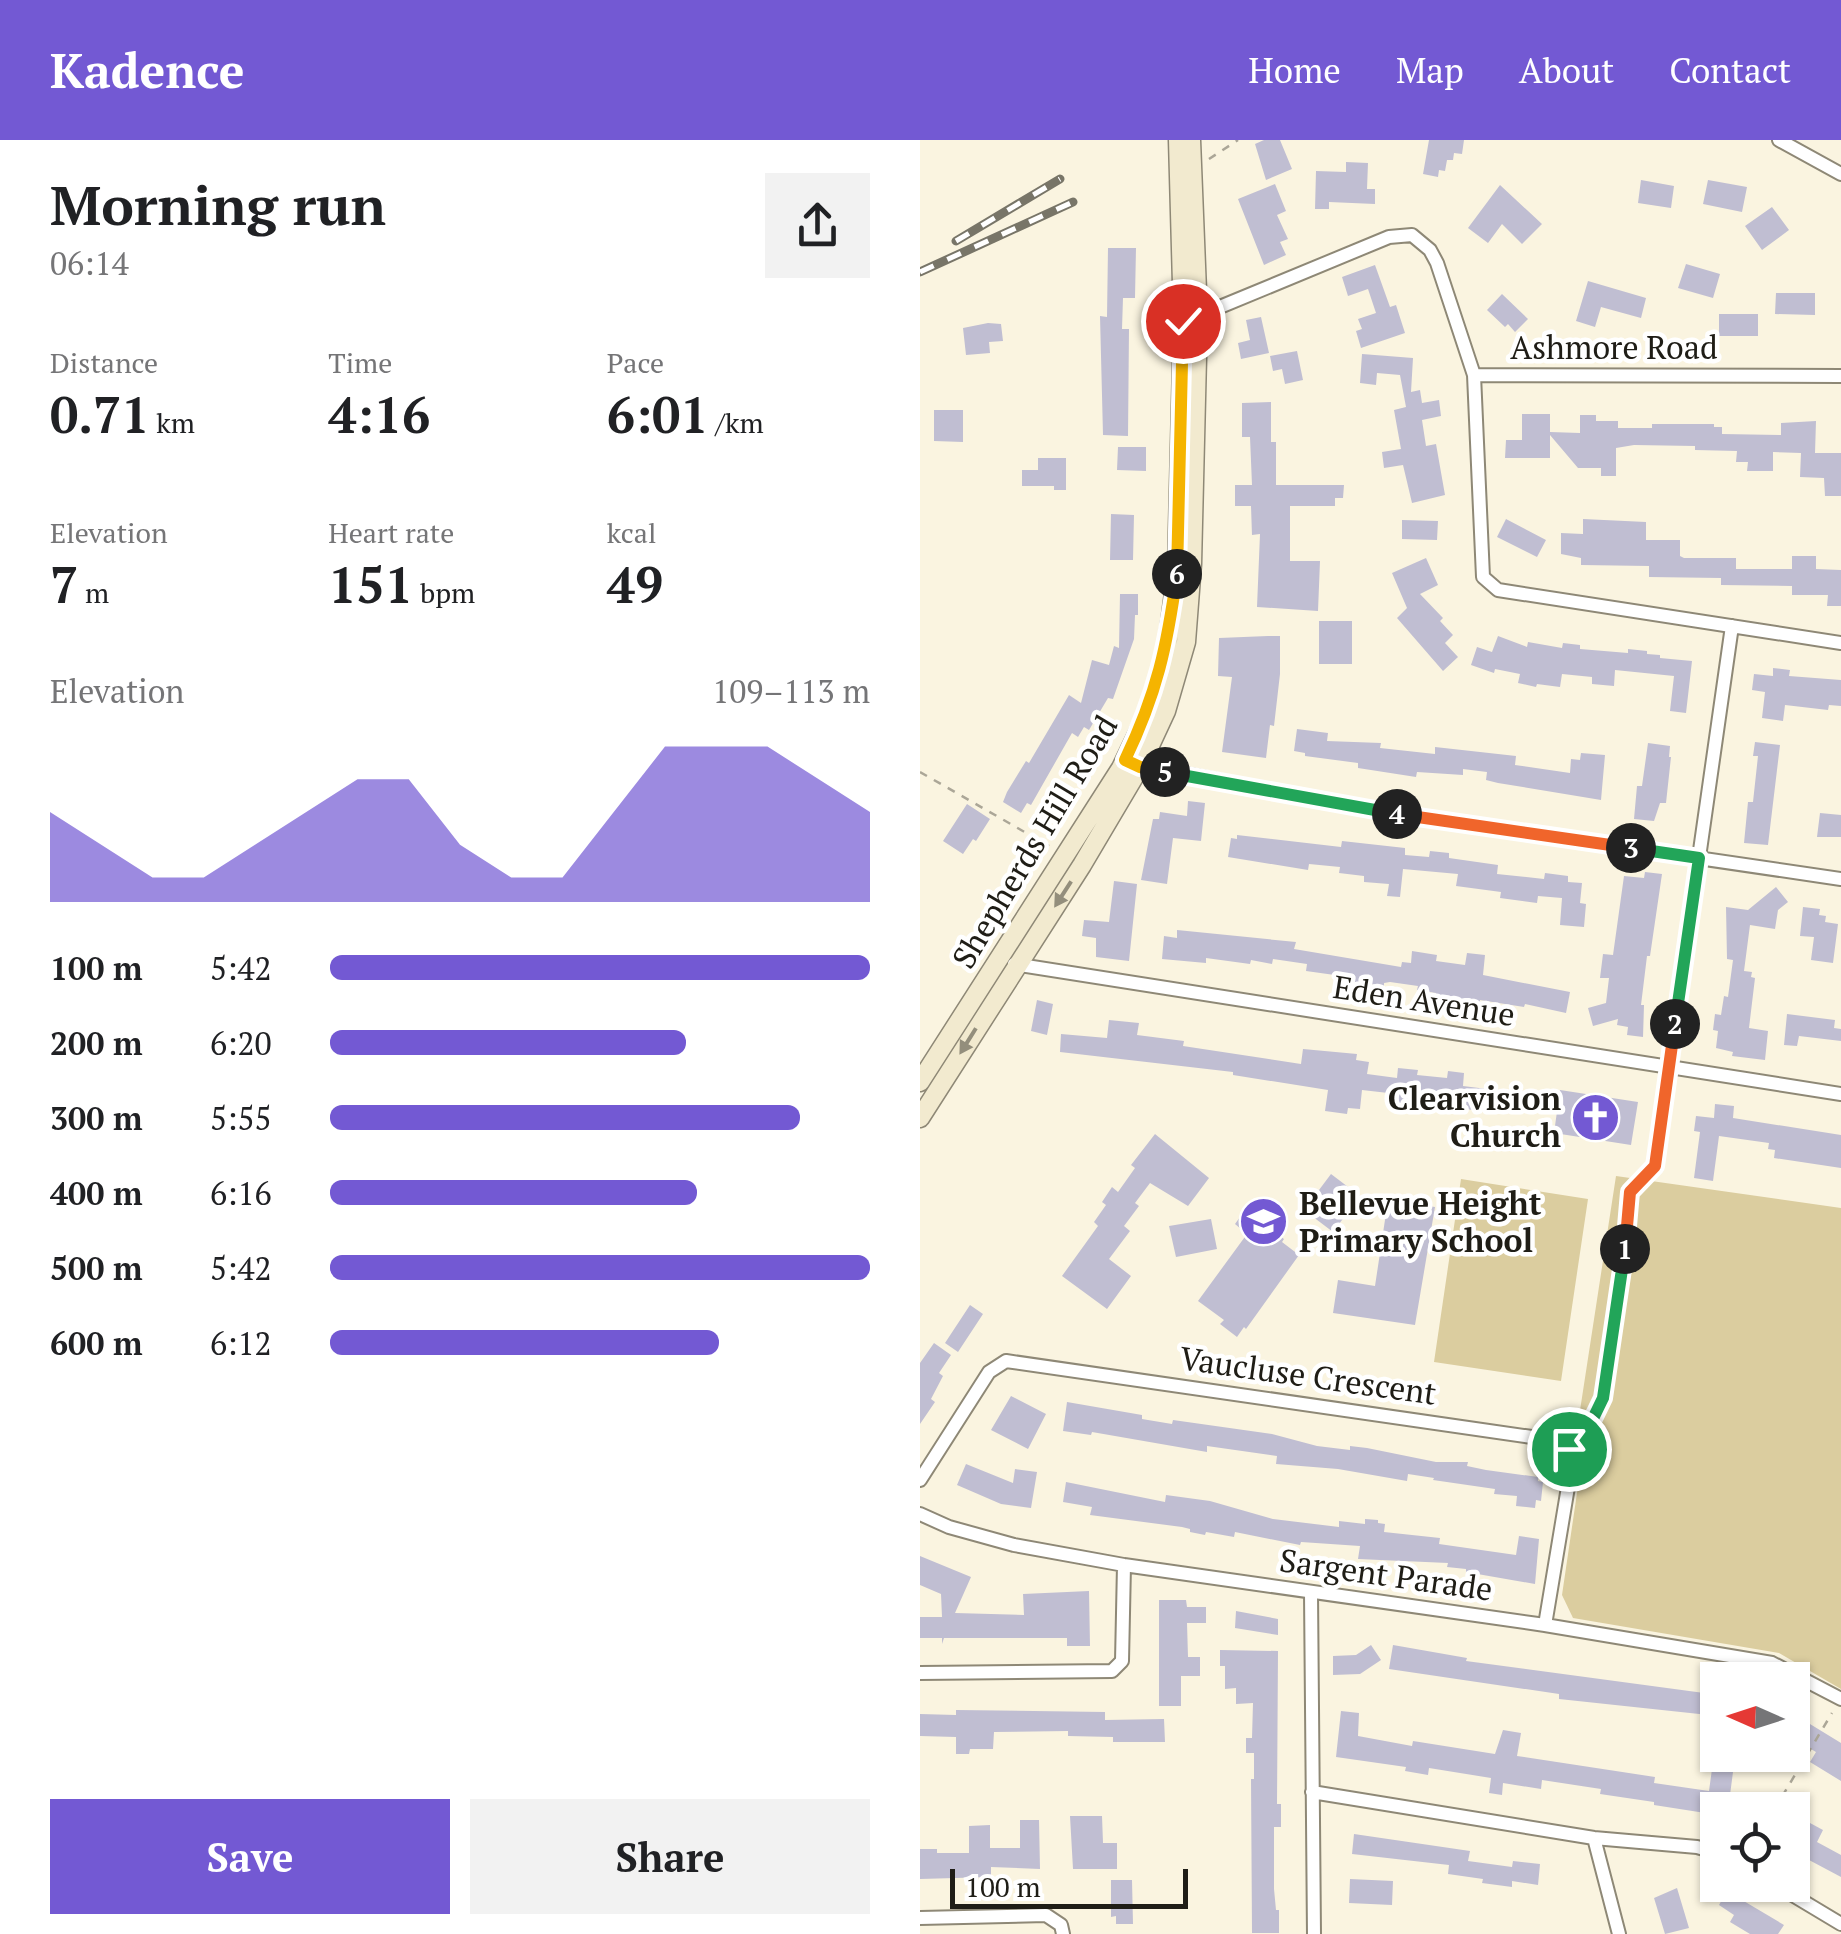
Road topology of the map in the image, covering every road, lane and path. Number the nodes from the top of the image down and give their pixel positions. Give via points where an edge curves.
1 (1178, 140) edge
2 (1191, 140) edge
3 (1238, 140) edge
4 (1779, 140) edge
5 (1190, 169) junction
6 (1841, 174) edge
7 (1198, 316) junction
8 (1474, 375) junction
9 (1841, 376) edge
10 (1732, 626) junction
11 (1841, 643) edge
12 (1132, 764) junction
13 (920, 772) edge
14 (1066, 856) junction
15 (1699, 858) junction
16 (1841, 879) edge
17 (1009, 960) junction
18 (1669, 1068) junction
19 (920, 1082) edge
20 (1841, 1094) edge
21 (920, 1118) edge
22 (1655, 1166) joint
23 (1572, 1462) junction
24 (920, 1480) edge
25 (920, 1514) edge
26 (1124, 1565) junction
27 (1311, 1593) junction
28 (1545, 1625) junction
29 (920, 1673) edge
30 (1841, 1699) edge
31 (1312, 1792) junction
32 (1785, 1792) edge
33 (1594, 1838) junction
34 (1700, 1848) edge
35 (1804, 1902) edge
36 (920, 1918) edge
37 (1841, 1924) edge
38 (1063, 1934) edge
39 (1314, 1934) edge
40 (1619, 1934) edge

1 - 12 main road, Shepherds Hill Road via 1183,321 1177,570 1168,639
2 - 5 main road, Shepherds Hill Road
3 - 5 path
4 - 6 street
5 - 7 main road, Shepherds Hill Road
7 - 8 street, Ashmore Road via 1389,236 1412,234 1437,263
7 - 12 main road, Shepherds Hill Road via 1186,642 1166,710
8 - 9 street, Ashmore Road
8 - 10 street via 1483,577 1498,590
10 - 11 street
10 - 15 street
12 - 14 main road, Shepherds Hill Road
12 - 15 street via 1384,812
12 -> 17 main road, Shepherds Hill Road via 1082,865
13 - 14 path
14 - 17 main road, Shepherds Hill Road
15 - 16 street
15 - 18 street
17 - 18 street, Eden Avenue
17 - 19 main road, Shepherds Hill Road
17 -> 21 main road, Shepherds Hill Road
18 - 20 street, Eden Avenue
18 - 22 street
22 - 23 path via 1630,1192 1603,1398
23 - 24 street, Vaucluse Crescent via 1559,1441 1006,1361 990,1372
23 - 28 street
25 - 26 street, Sargent Parade via 1014,1545
26 - 27 street, Sargent Parade
26 - 29 street via 1122,1661 1112,1671
27 - 28 street, Sargent Parade
27 - 31 street
28 - 30 street, Sargent Parade via 1772,1662
30 - 32 path
31 - 33 street
31 - 39 street
33 - 34 street
33 - 40 street
35 - 37 street
36 - 38 street via 1046,1915

